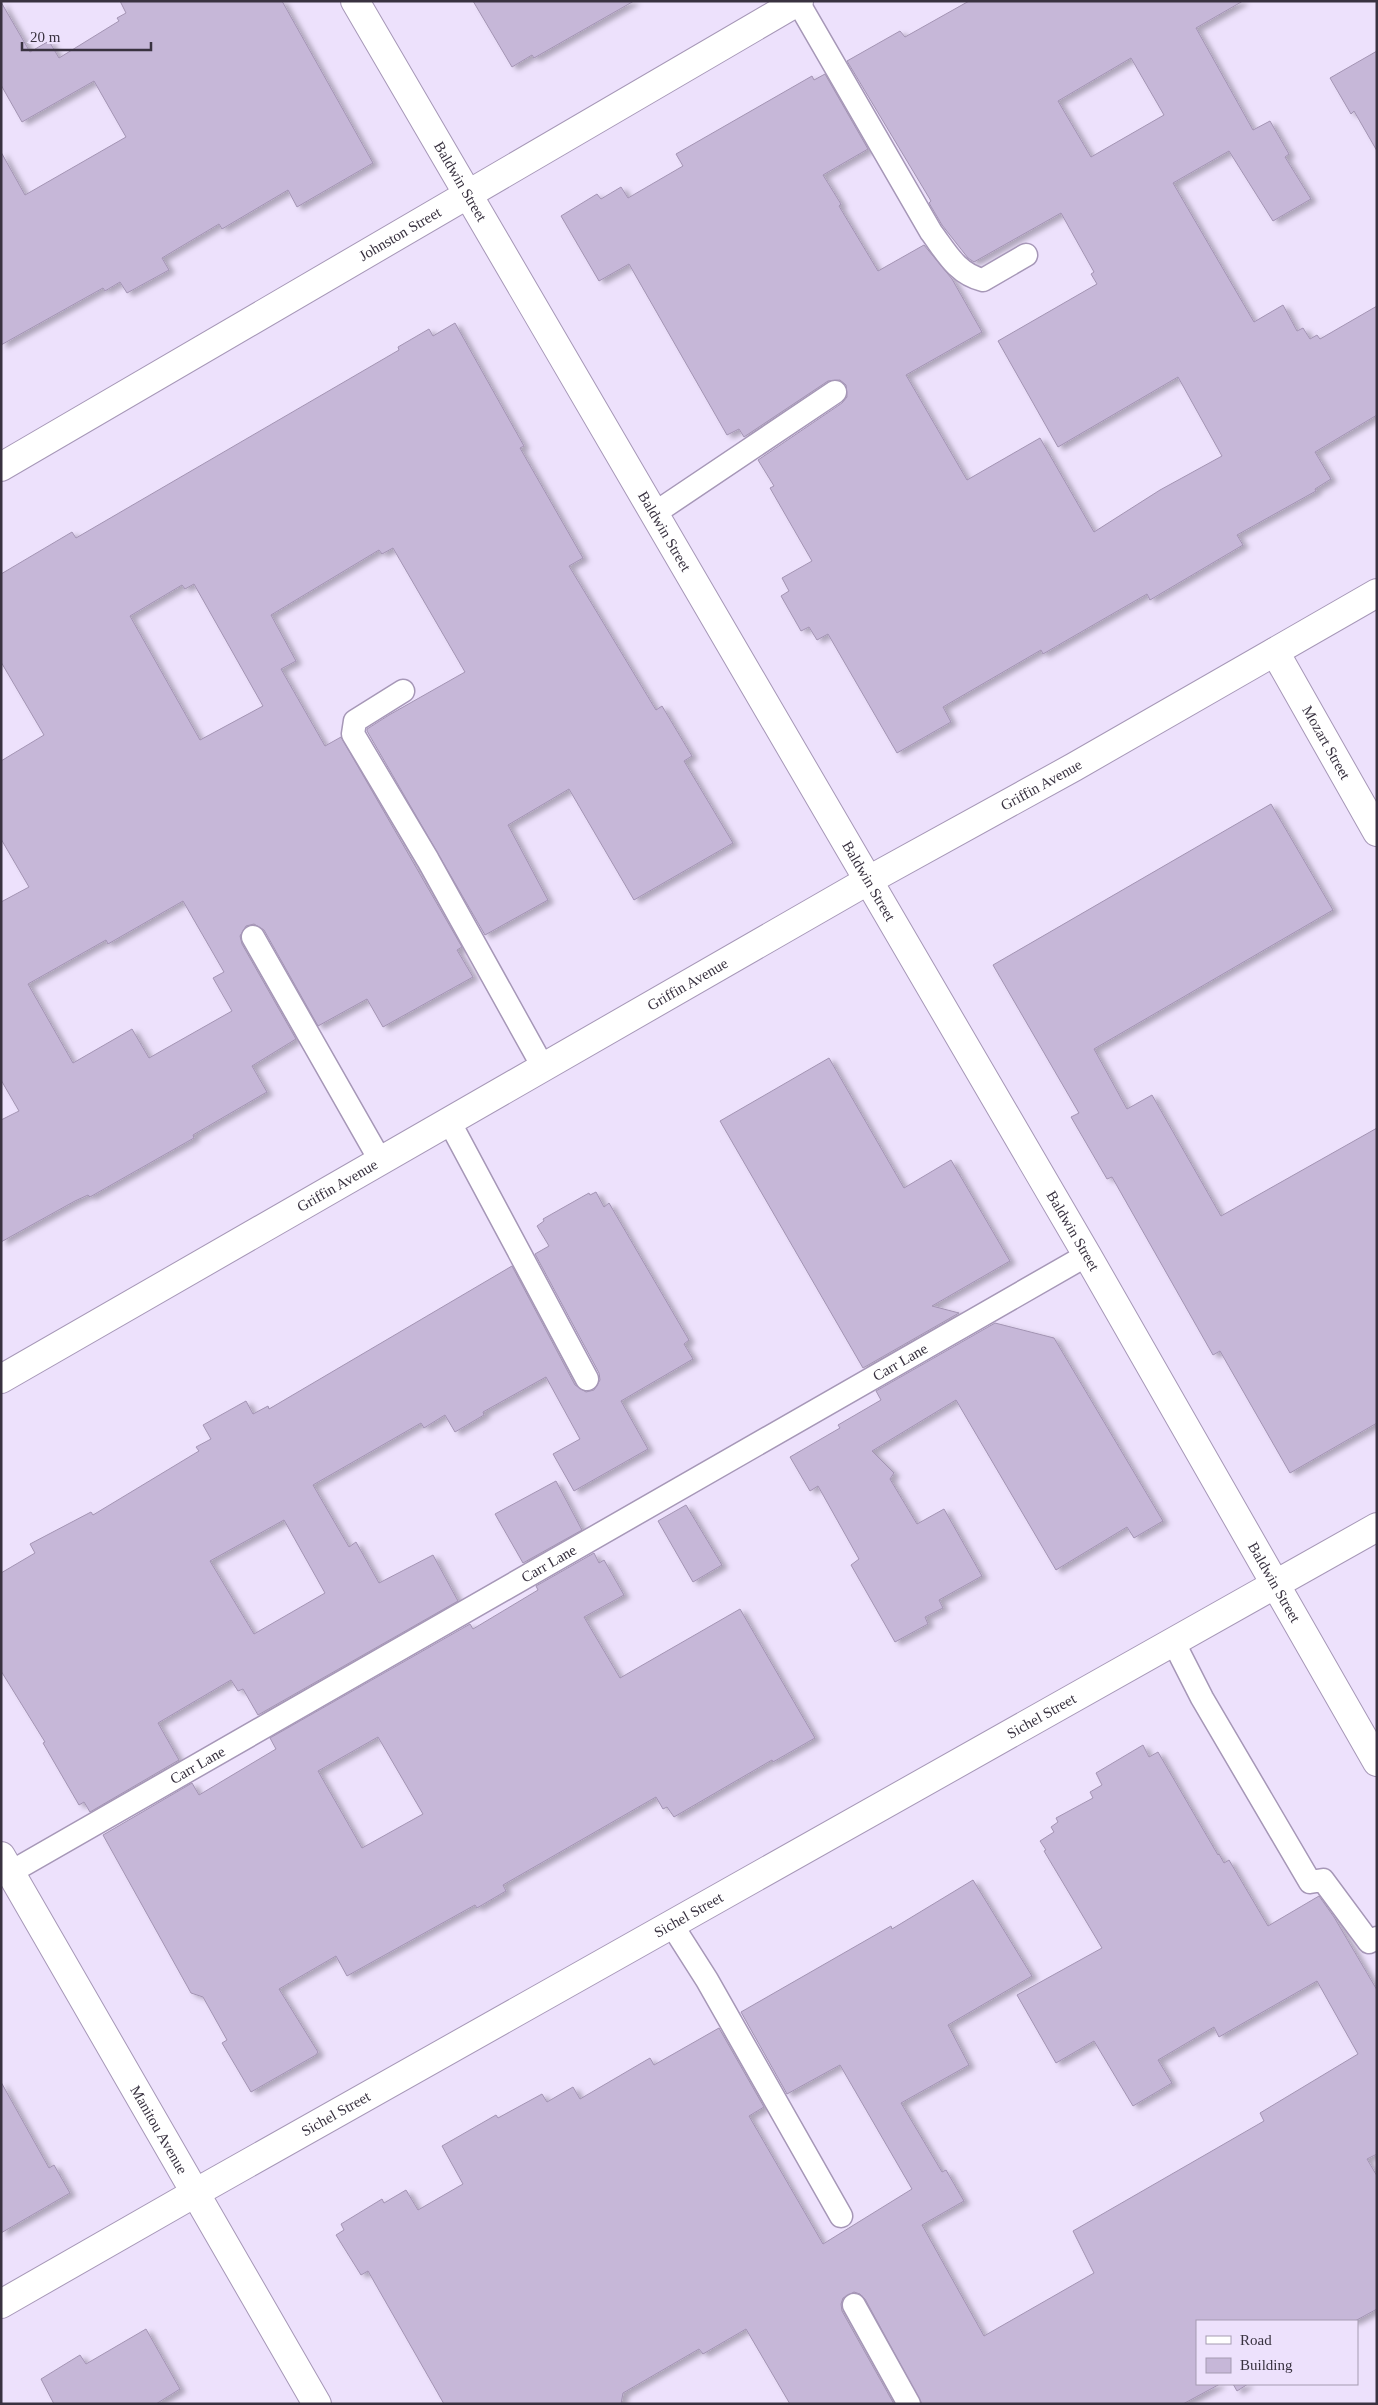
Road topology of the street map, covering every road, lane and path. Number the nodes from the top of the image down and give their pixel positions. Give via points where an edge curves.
1 (355, 1) edge
2 (798, 2) edge
3 (468, 195) junction
4 (1026, 255) dead end
5 (835, 392) dead end
6 (1, 466) edge
7 (655, 513) junction
8 (1377, 593) edge
9 (1275, 652) junction
10 (403, 691) dead end
11 (1377, 832) edge
12 (869, 880) junction
13 (253, 937) dead end
14 (544, 1067) junction
15 (449, 1121) junction
16 (380, 1160) junction
17 (1086, 1255) junction
18 (1, 1379) edge
19 (587, 1379) dead end
20 (1377, 1527) edge
21 (1275, 1585) junction
22 (1174, 1643) junction
23 (1377, 1762) edge
24 (6, 1864) edge
25 (672, 1925) junction
26 (1377, 1938) edge
27 (195, 2193) junction
28 (841, 2216) dead end
29 (1, 2304) edge
30 (854, 2305) dead end
31 (317, 2404) edge
32 (908, 2404) edge

1 - 3 street, Baldwin Street
2 - 3 street, Johnston Street
2 - 4 lane via 931,232 955,265 973,278 983,280
3 - 6 street, Johnston Street
3 - 7 street, Baldwin Street
5 - 7 lane
7 - 12 street, Baldwin Street
8 - 9 street, Griffin Avenue
9 - 11 street, Mozart Street
9 - 12 street, Griffin Avenue
10 - 14 lane via 355,720 353,734
12 - 14 street, Griffin Avenue
12 - 17 street, Baldwin Street
13 - 16 lane
14 - 15 street, Griffin Avenue
15 - 16 street, Griffin Avenue
15 - 19 lane
16 - 18 street, Griffin Avenue
17 - 21 street, Baldwin Street
17 - 24 lane, Carr Lane
20 - 21 street, Sichel Street
21 - 22 street, Sichel Street
21 - 23 street, Baldwin Street
22 - 25 street, Sichel Street
22 - 26 lane via 1202,1698 1310,1882 1323,1880 1369,1942
24 - 27 street, Manitou Avenue
25 - 27 street, Sichel Street
25 - 28 lane via 707,1980
27 - 29 street, Sichel Street
27 - 31 street, Manitou Avenue
30 - 32 lane

